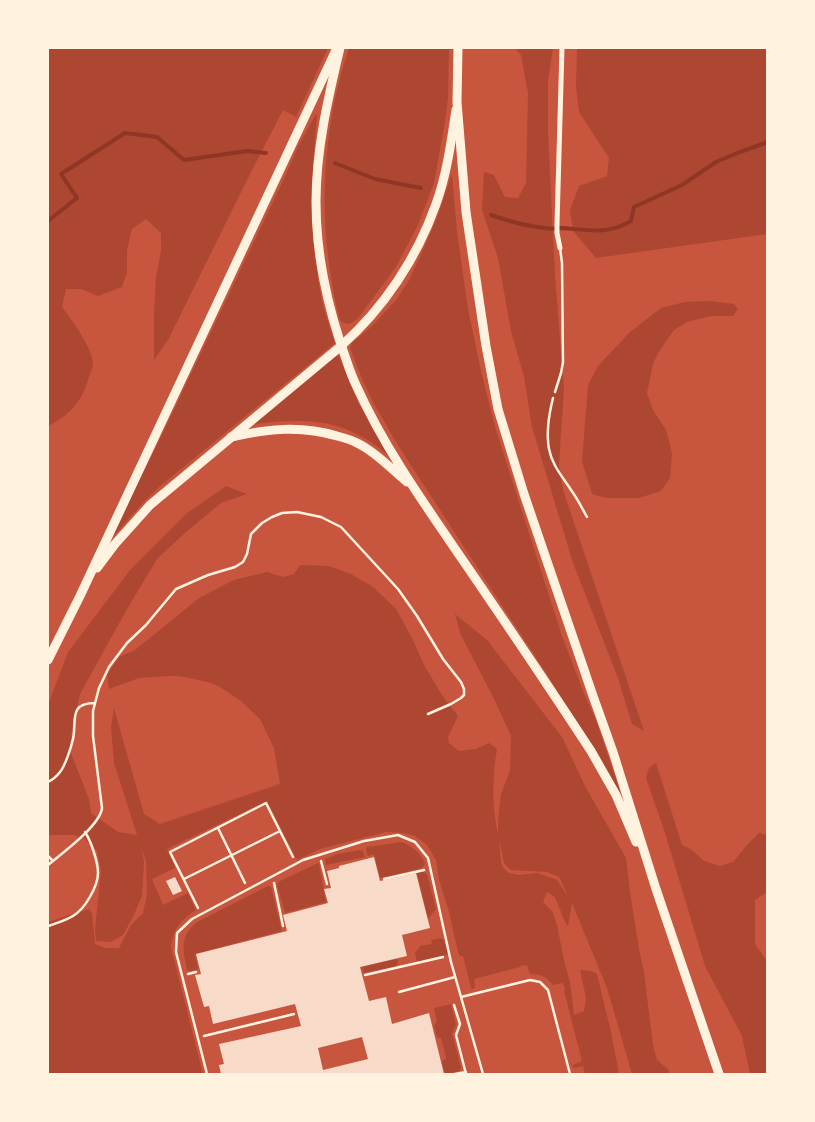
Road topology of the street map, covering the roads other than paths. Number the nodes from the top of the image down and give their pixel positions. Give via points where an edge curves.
1 (338, 48) edge
2 (458, 48) edge
3 (562, 48) edge
4 (457, 102) junction
5 (560, 248) joint
6 (341, 346) junction
7 (555, 392) road end
8 (231, 438) junction
9 (414, 489) junction
10 (80, 596) junction
11 (48, 660) edge
12 (656, 890) junction
13 (455, 977) junction
14 (399, 992) dead end
15 (461, 997) junction
16 (207, 1074) edge
17 (483, 1074) edge
18 (570, 1074) edge
19 (719, 1074) edge

1 - 6 main road via 322,131 316,204 323,277
1 - 10 main road
2 - 4 main road
3 - 5 street via 557,224
4 - 6 main road via 444,176 424,233 377,310
4 - 12 main road via 466,212 498,409
5 - 7 lane via 563,362
6 - 8 main road
6 - 9 main road via 355,384
8 - 9 main road via 281,429 326,432 360,444
8 - 10 main road via 150,505 102,560
9 - 12 main road via 591,751 616,795
10 - 11 main road
12 - 19 main road
13 - 14 lane
13 - 15 lane
13 - 16 lane via 428,858 416,842 398,835 364,841 303,860 192,919 177,934 176,952
15 - 17 lane
15 - 18 lane via 530,980 540,982 551,996

